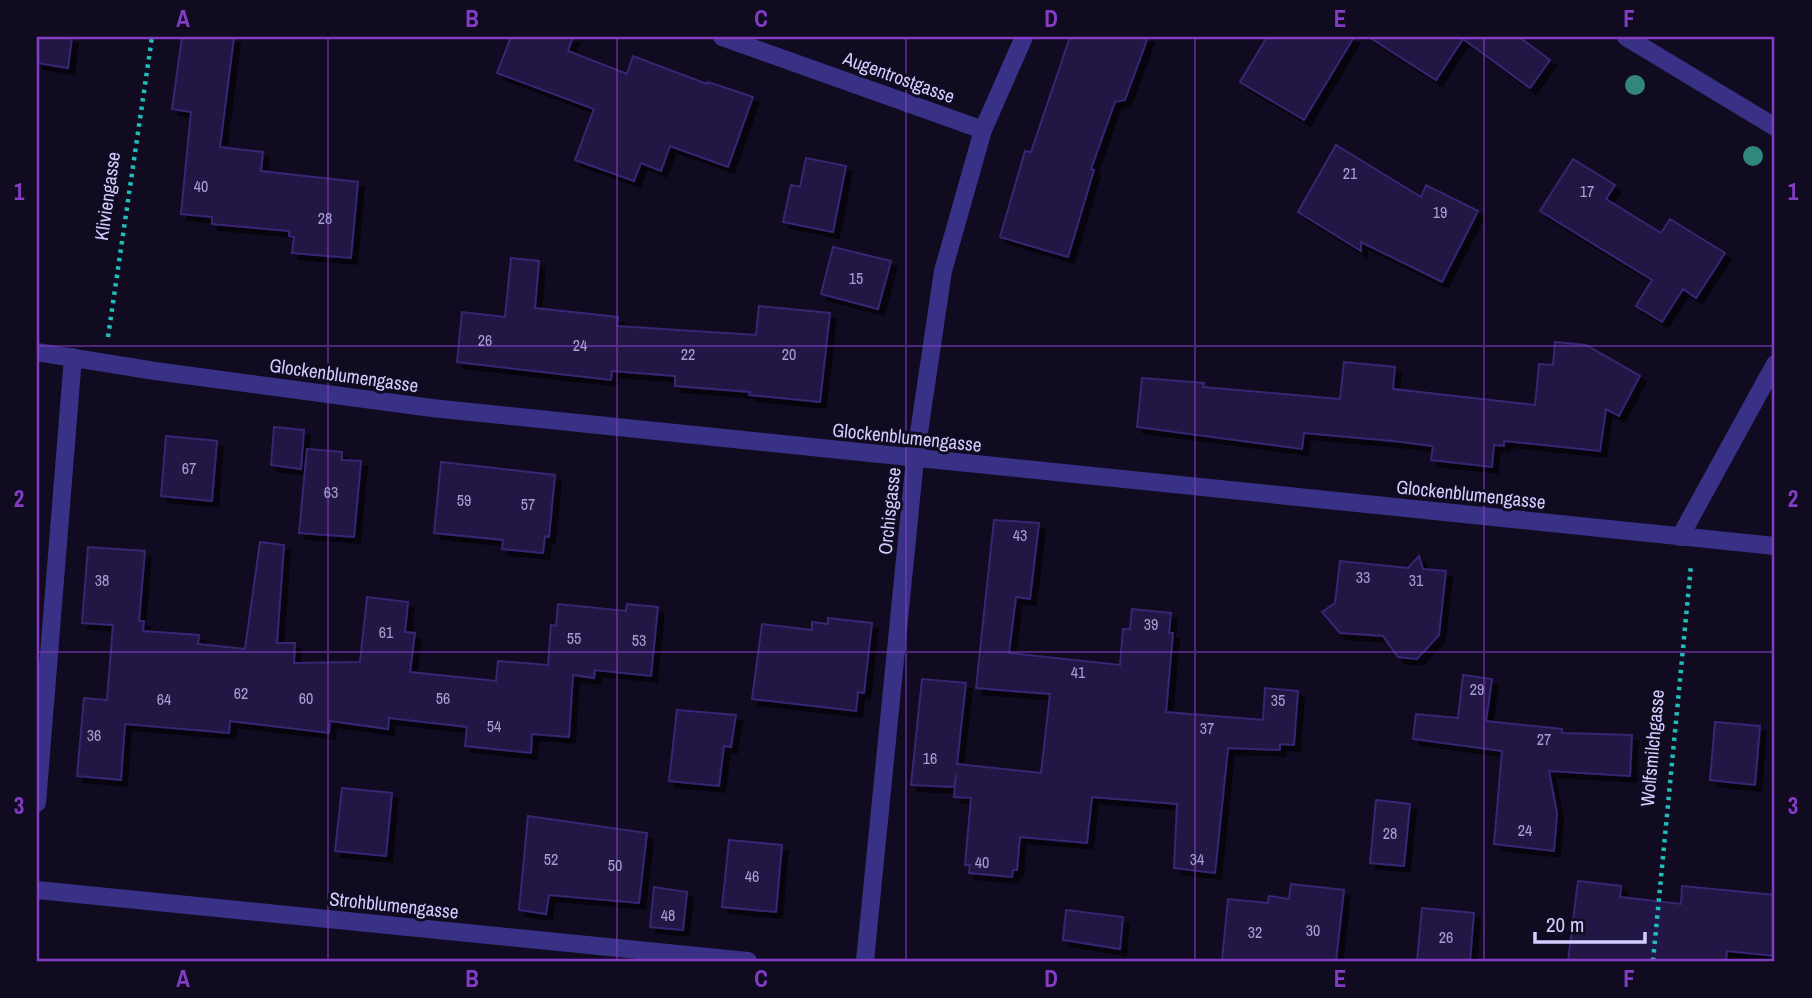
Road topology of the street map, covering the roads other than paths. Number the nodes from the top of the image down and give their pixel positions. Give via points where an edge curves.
1 (722, 37) edge
2 (1024, 37) edge
3 (1626, 37) edge
4 (1775, 127) edge
5 (983, 130) junction
6 (37, 352) edge
7 (73, 357) junction
8 (1775, 364) edge
9 (915, 459) junction
10 (1687, 537) junction
11 (1775, 546) edge
12 (37, 803) edge
13 (37, 890) edge
14 (748, 961) edge
15 (865, 961) edge

1 - 5 street, Augentrostgasse
2 - 5 street, Orchisgasse
3 - 4 street
5 - 9 street, Orchisgasse via 943,271
6 - 7 street, Glockenblumengasse
7 - 9 street, Glockenblumengasse via 432,408
7 - 12 street
8 - 10 street
9 - 10 street, Glockenblumengasse
9 - 15 street, Orchisgasse
10 - 11 street, Glockenblumengasse
13 - 14 street, Strohblumengasse

